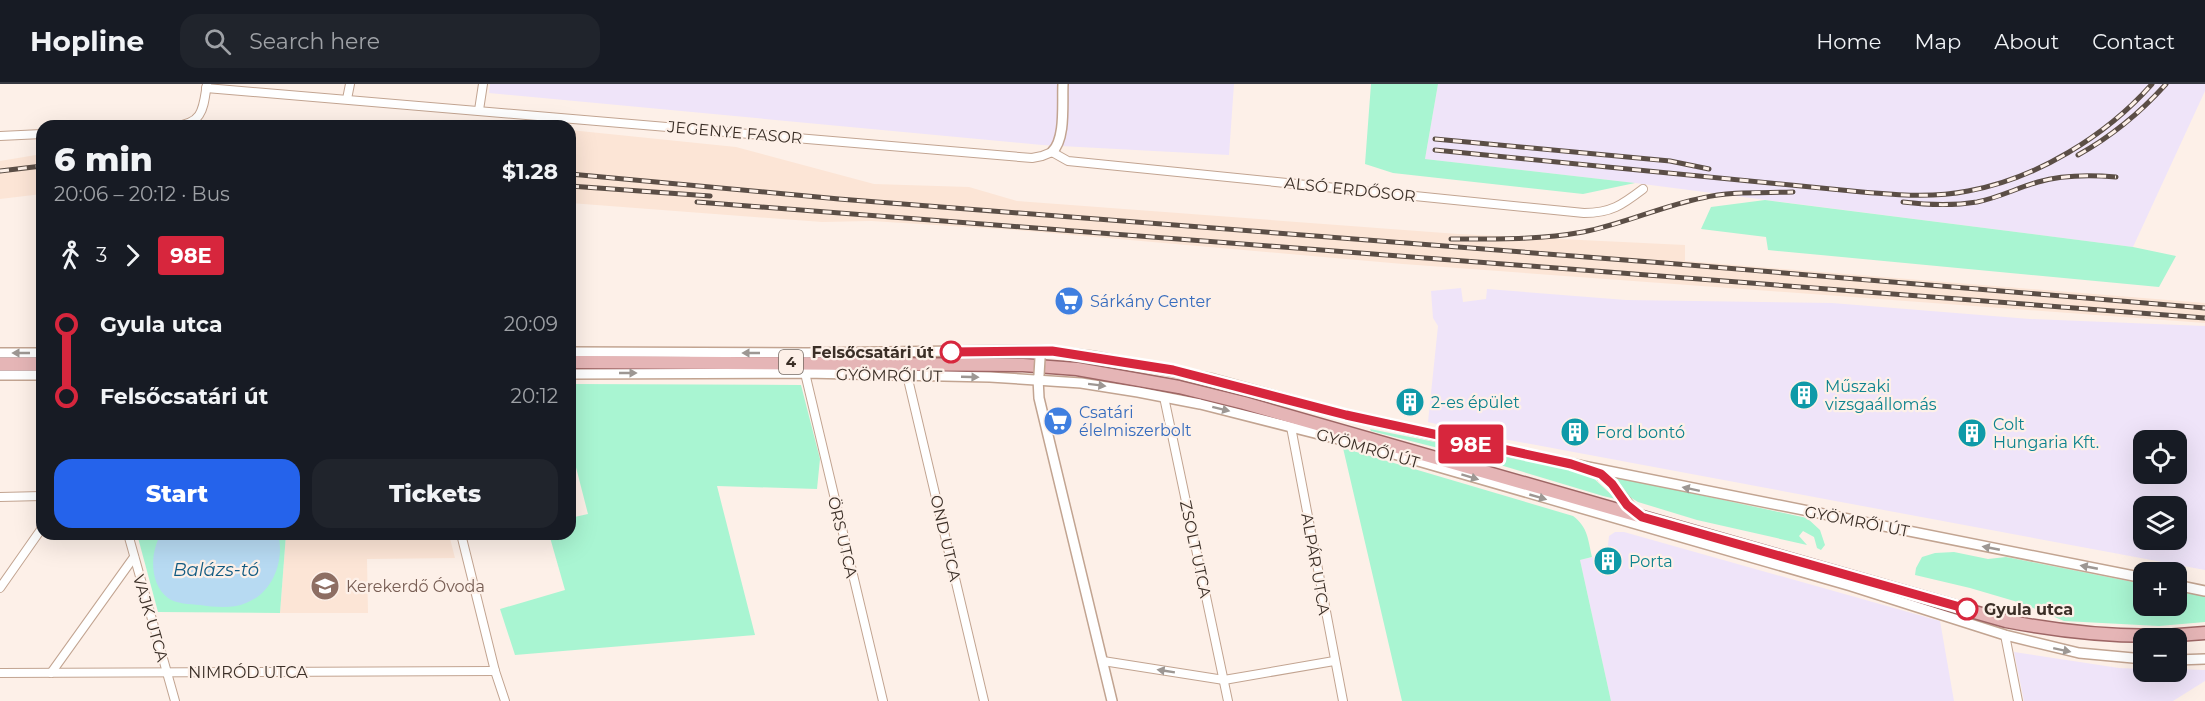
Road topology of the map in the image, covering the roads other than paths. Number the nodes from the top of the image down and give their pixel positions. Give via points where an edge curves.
1 (350, 84) edge
2 (483, 84) edge
3 (1063, 84) edge
4 (207, 86) edge
5 (347, 99) junction
6 (478, 110) junction
7 (195, 120) edge
8 (36, 134) edge
9 (0, 136) edge
10 (1052, 152) junction
11 (1643, 189) dead end
12 (576, 352) edge
13 (0, 353) edge
14 (36, 353) edge
15 (1040, 354) junction
16 (576, 363) edge
17 (0, 364) edge
18 (36, 364) edge
19 (805, 373) junction
20 (576, 374) edge
21 (0, 375) edge
22 (36, 375) edge
23 (907, 375) junction
24 (1038, 378) junction
25 (1164, 397) junction
26 (1291, 427) junction
27 (1571, 464) junction
28 (36, 496) edge
29 (0, 497) edge
30 (1642, 517) junction
31 (36, 537) edge
32 (130, 540) edge
33 (462, 540) edge
34 (134, 557) junction
35 (2133, 576) edge
36 (2187, 587) edge
37 (0, 588) edge
38 (2205, 591) edge
39 (2205, 633) edge
40 (2006, 635) junction
41 (2133, 658) edge
42 (2205, 658) edge
43 (2187, 659) edge
44 (1103, 661) junction
45 (1334, 661) junction
46 (495, 671) junction
47 (166, 672) junction
48 (51, 673) junction
49 (0, 674) edge
50 (1224, 680) junction
51 (175, 701) edge
52 (506, 701) edge
53 (882, 701) edge
54 (984, 701) edge
55 (1113, 701) edge
56 (1228, 701) edge
57 (1343, 701) edge
58 (2018, 701) edge

1 - 5 street
2 - 6 street
3 - 10 street via 1060,140
4 - 5 street, JEGENYE FASOR
4 - 7 street via 199,117
5 - 6 street, JEGENYE FASOR
6 - 10 street, JEGENYE FASOR via 1032,158
8 - 9 street
10 - 11 street, ALSÓ ERDŐSOR via 1068,161 1584,213 1614,209
15 -> 12 street, GYÖMRŐI ÚT
14 -> 13 street
15 - 24 street, bridge
15 - 27 street, GYÖMRŐI ÚT via 1109,359 1173,370 1346,415
16 - 30 main road, 4 via 1023,364 1077,369 1244,403
17 - 18 main road
20 -> 19 street, GYÖMRŐI ÚT
19 - 23 street, GYÖMRŐI ÚT
19 - 53 street, ÖRS UTCA
21 - 22 street
23 -> 24 street, GYÖMRŐI ÚT
23 - 54 street, OND UTCA
24 -> 25 street, GYÖMRŐI ÚT
24 - 44 street via 1039,398
25 -> 26 street, GYÖMRŐI ÚT
25 - 50 street, ZSOLT UTCA
26 -> 40 street, GYÖMRŐI ÚT via 1817,576
26 - 45 street, ALPÁR UTCA
27 - 30 street, GYÖMRŐI ÚT via 1601,474
35 -> 27 street, GYÖMRŐI ÚT
28 - 29 street
30 - 39 main road, 4 via 2024,624 2100,636
31 - 37 street
32 - 34 street, VAJK UTCA
33 - 46 street
34 - 47 street, VAJK UTCA
34 - 48 street
36 - 38 street
40 -> 41 street, GYÖMRŐI ÚT via 2079,653
40 - 58 street
42 - 43 street
50 -> 44 street
44 - 55 street
45 - 50 street
45 - 57 street, ALPÁR UTCA
46 - 47 street, NIMRÓD UTCA
46 - 52 street
47 - 48 street, NIMRÓD UTCA
47 - 51 street, VAJK UTCA
48 - 49 street, NIMRÓD UTCA
50 - 56 street, ZSOLT UTCA

